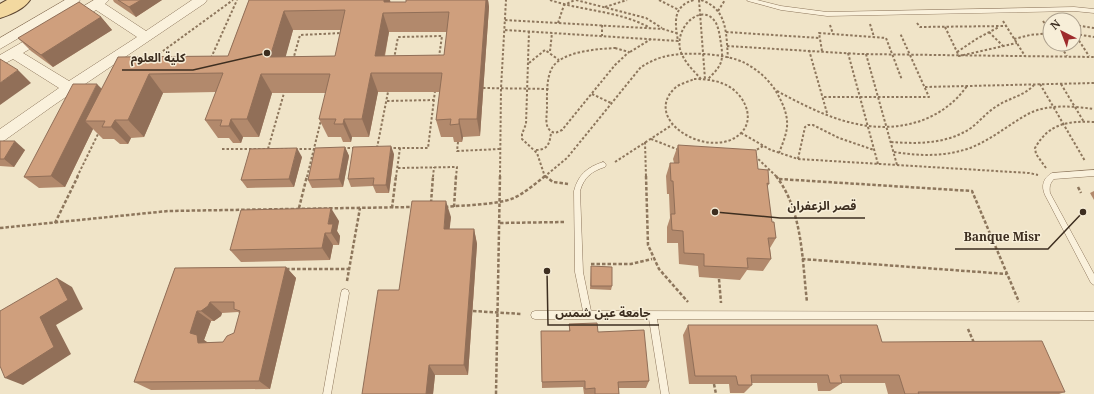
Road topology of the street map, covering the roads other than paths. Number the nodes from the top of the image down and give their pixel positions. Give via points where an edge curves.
1 (22, 0) edge
2 (74, 0) edge
3 (201, 0) edge
4 (750, 0) edge
5 (99, 2) edge
6 (1094, 11) edge
7 (0, 12) edge
8 (145, 36) junction
9 (0, 44) edge
10 (13, 53) junction
11 (0, 61) edge
12 (69, 88) junction
13 (0, 136) edge
14 (603, 165) road end
15 (1093, 173) edge
16 (1094, 281) edge
17 (345, 293) road end
18 (535, 315) road end
19 (588, 315) junction
20 (652, 315) junction
21 (1094, 316) edge
22 (327, 394) edge
23 (665, 394) edge

1 - 7 main road
2 - 9 street
3 - 8 street
4 - 6 lane via 781,8 827,14
5 - 8 street
5 - 10 street
8 - 12 street
10 - 11 street
10 - 12 street
12 - 13 street
14 - 19 lane via 591,168 578,185 580,281
15 - 16 lane via 1050,178 1045,186
17 - 22 lane
18 - 19 lane
19 - 20 lane
20 - 21 lane
20 - 23 lane

